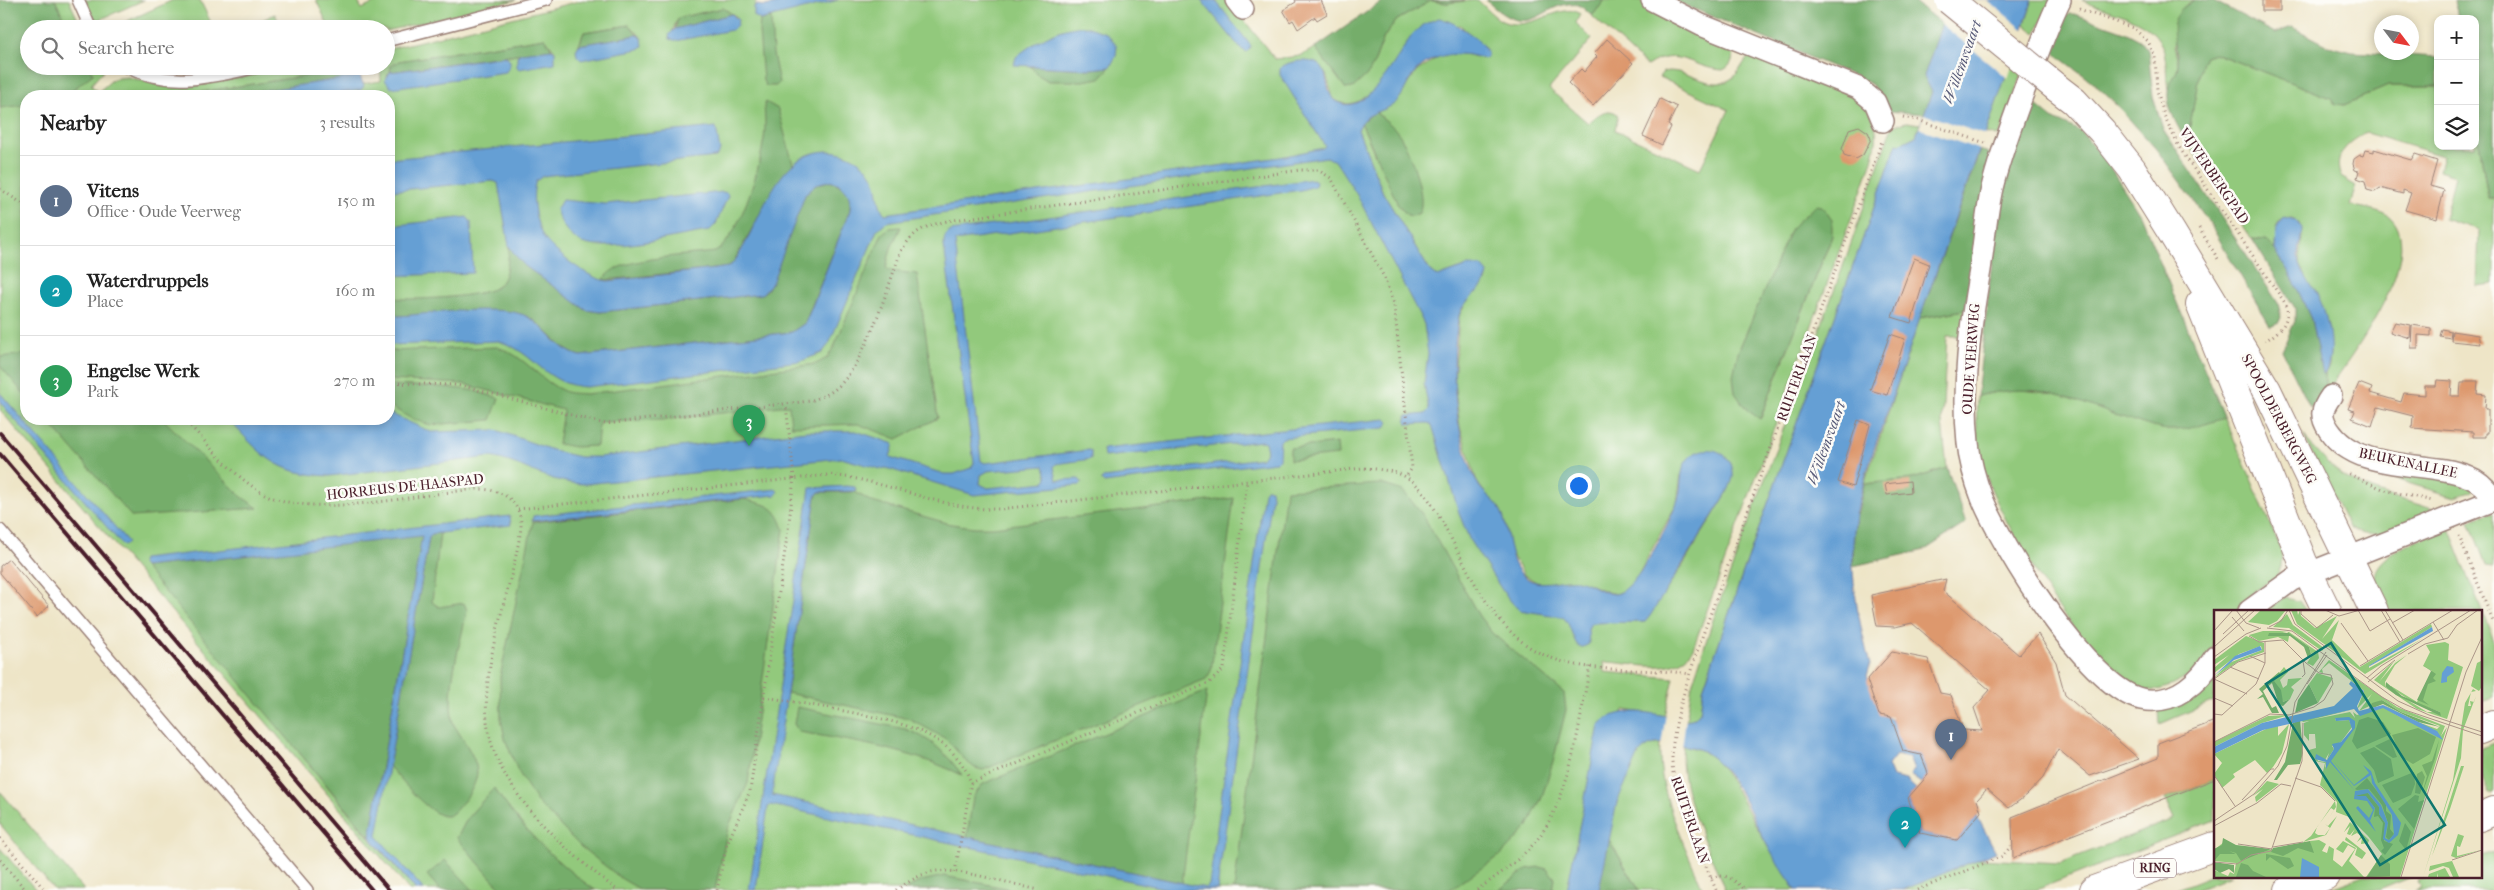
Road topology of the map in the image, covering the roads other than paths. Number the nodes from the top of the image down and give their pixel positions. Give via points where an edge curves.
1 (78, 0) edge
2 (546, 0) edge
3 (1652, 0) edge
4 (1950, 0) edge
5 (2060, 1) edge
6 (87, 20) edge
7 (395, 39) edge
8 (145, 75) edge
9 (213, 75) edge
10 (1883, 120) road end
11 (2172, 233) junction
12 (2331, 396) dead end
13 (2494, 500) edge
14 (0, 530) edge
15 (2350, 558) junction
16 (2309, 574) junction
17 (2250, 610) edge
18 (2327, 610) edge
19 (2374, 610) edge
20 (2214, 658) edge
21 (2494, 724) edge
22 (2482, 729) edge
23 (2494, 811) edge
24 (2482, 815) edge
25 (2214, 846) edge
26 (2320, 878) edge
27 (307, 890) edge
28 (2094, 890) edge
29 (2290, 890) edge

1 - 6 lane
2 - 7 lane
3 - 10 street via 1702,25 1858,88 1875,102
4 - 11 main road, SPOOLDERBERGWEG, bridge via 2074,101 2132,169
5 - 20 street, OUDE VEERWEG via 2002,150 1992,190 1970,329 1966,414 1972,470 1993,520 2029,582 2083,656 2116,686 2145,700 2163,699 2190,687
8 - 9 lane via 179,81
11 - 15 main road, SPOOLDERBERGWEG via 2267,390
11 - 16 main road, SPOOLDERBERGWEG
12 - 13 street, BEUKENALLEE via 2323,407 2322,417 2333,436 2348,450 2408,466 2469,477 2488,491
13 - 15 street, BEUKENALLEE
14 - 27 lane
15 - 16 street, BEUKENALLEE
15 - 19 main road, SPOOLDERBERGWEG
16 - 17 street via 2281,587
16 - 18 main road, SPOOLDERBERGWEG
21 - 22 main road
23 - 24 main road
25 - 28 main road, RING
26 - 29 main road

